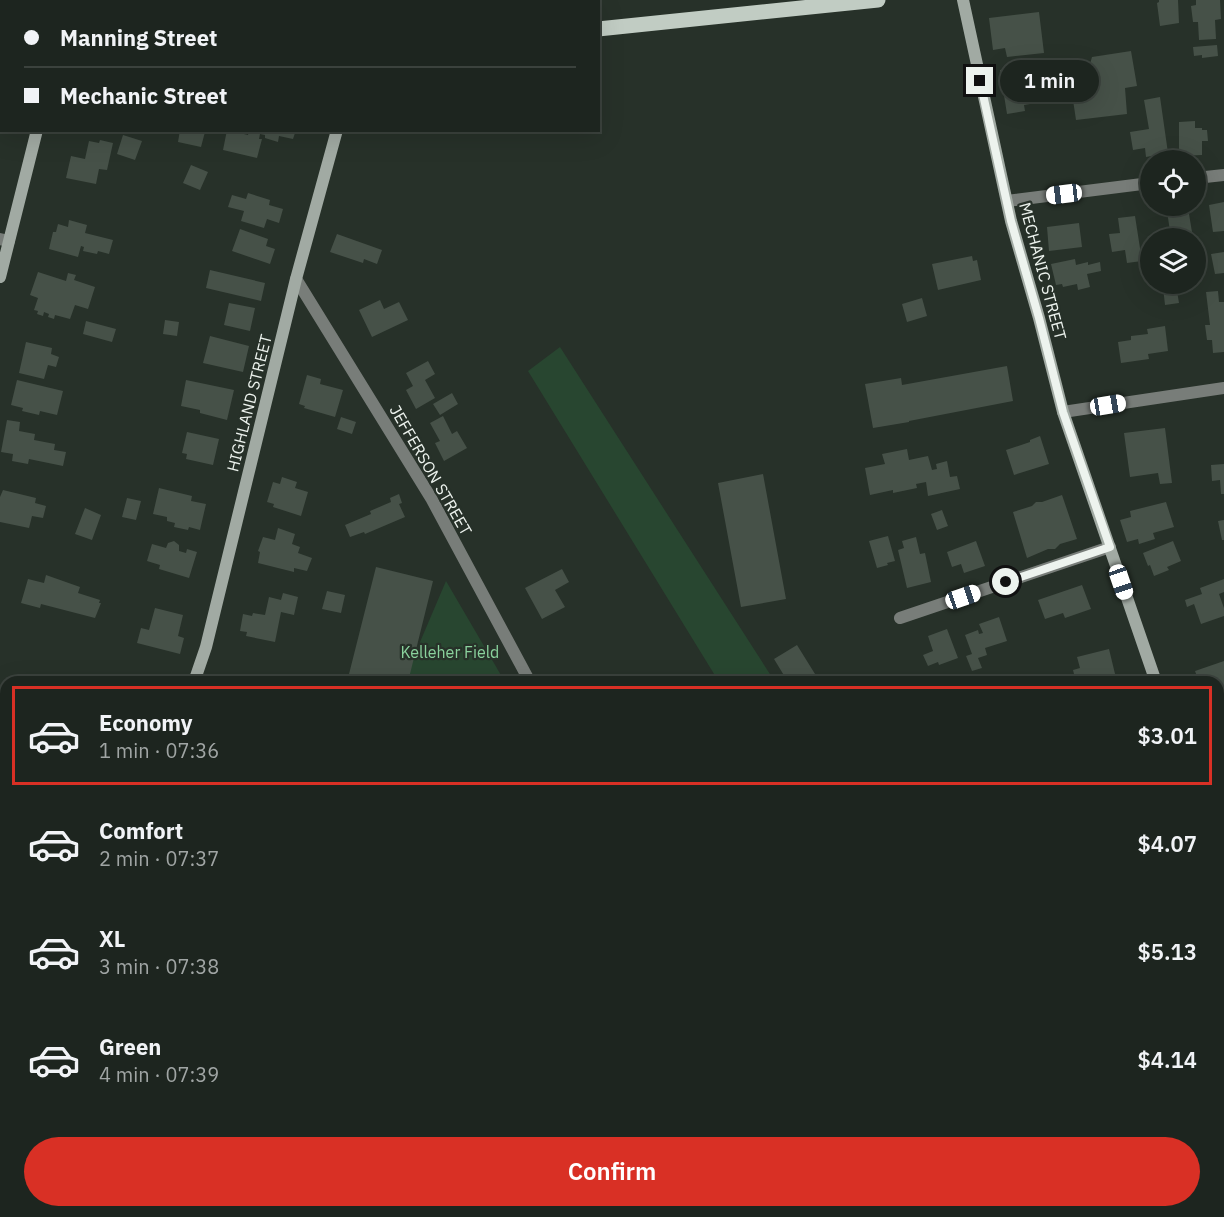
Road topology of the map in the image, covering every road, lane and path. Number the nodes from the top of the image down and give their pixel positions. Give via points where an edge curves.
1 (878, 0) edge
2 (963, 0) edge
3 (600, 29) edge
4 (36, 132) edge
5 (336, 132) edge
6 (1224, 175) edge
7 (1206, 177) edge
8 (1140, 184) edge
9 (1007, 201) junction
10 (4, 240) edge
11 (0, 277) edge
12 (297, 279) junction
13 (1224, 388) edge
14 (1063, 412) junction
15 (1110, 547) junction
16 (900, 618) dead end
17 (196, 676) edge
18 (527, 676) edge
19 (1154, 676) edge

1 - 3 main road
2 - 9 street, MECHANIC STREET
4 - 10 street
5 - 12 street, HIGHLAND STREET
6 - 7 street
8 - 9 street
9 - 14 street, MECHANIC STREET
10 - 11 street
12 - 17 street, HIGHLAND STREET
12 - 18 street, JEFFERSON STREET via 431,498
13 - 14 street
14 - 15 street, MECHANIC STREET
15 - 16 street
15 - 19 street, MECHANIC STREET

